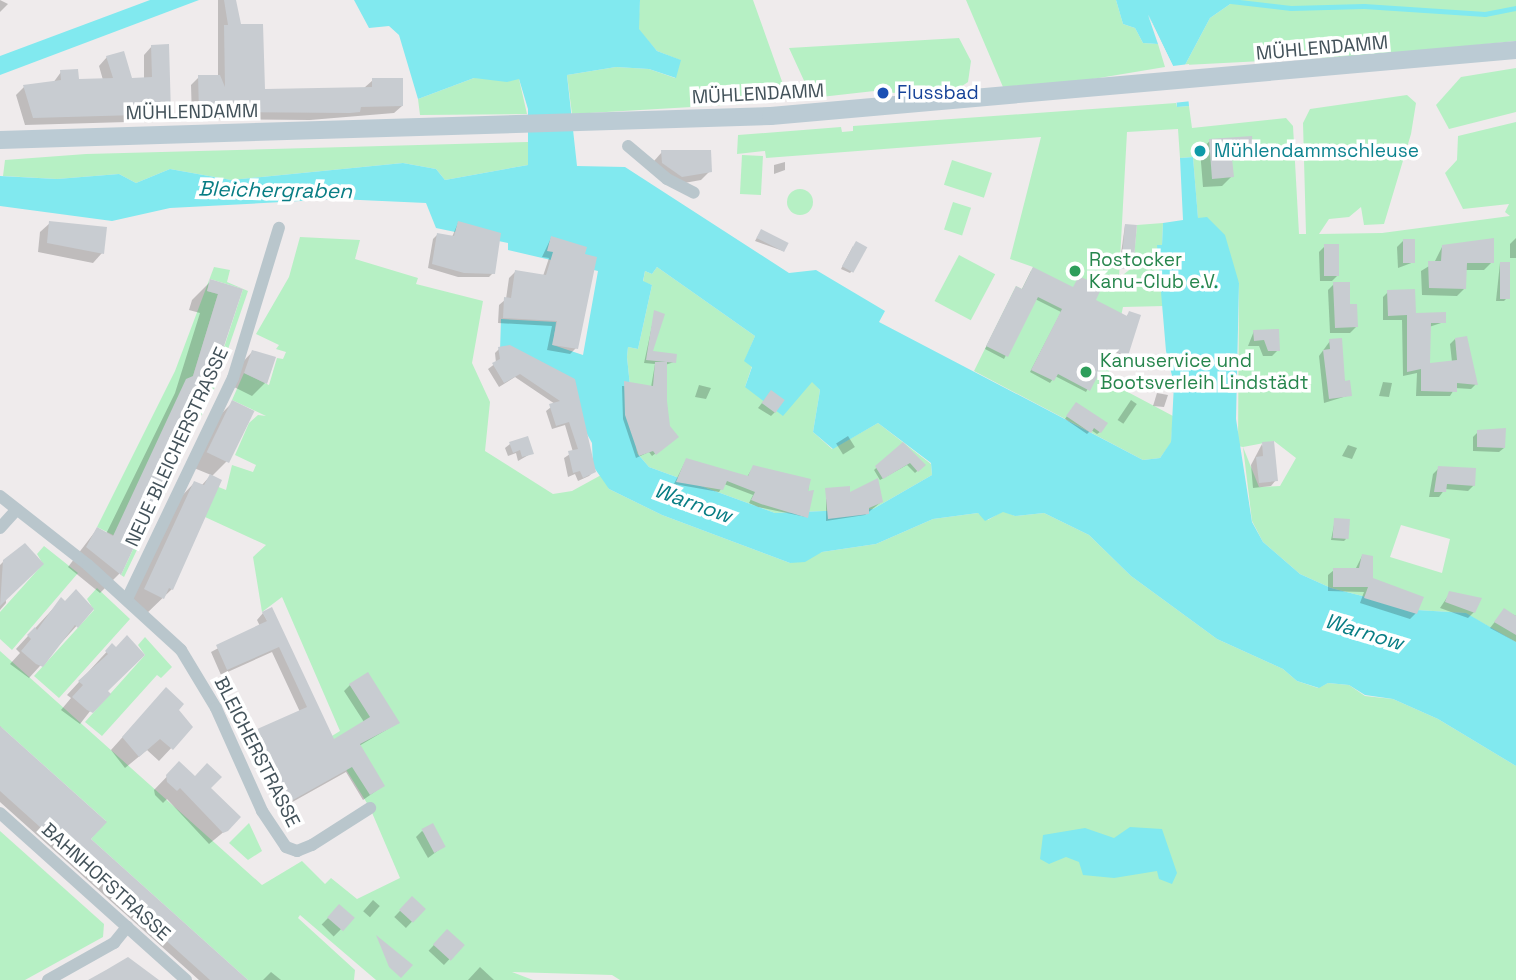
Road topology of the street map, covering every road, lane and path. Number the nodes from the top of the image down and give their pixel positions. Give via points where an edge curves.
1 (1516, 50) edge
2 (0, 140) edge
3 (628, 146) dead end
4 (694, 193) dead end
5 (279, 228) dead end
6 (0, 496) edge
7 (17, 509) junction
8 (0, 528) edge
9 (127, 599) junction
10 (370, 808) dead end
11 (0, 813) edge
12 (127, 927) junction
13 (48, 980) edge
14 (186, 980) edge

1 - 2 main road, MÜHLENDAMM via 771,116
3 - 4 street via 667,179
5 - 9 street, NEUE BLEICHERSTRASSE via 233,377
6 - 7 street, BLEICHERSTRASSE
7 - 8 street
7 - 9 street, BLEICHERSTRASSE
9 - 10 street, BLEICHERSTRASSE via 186,658 216,708 262,811 286,847 297,851 312,845
11 - 12 street, BAHNHOFSTRASSE
12 - 13 street via 114,943
12 - 14 street, BAHNHOFSTRASSE

